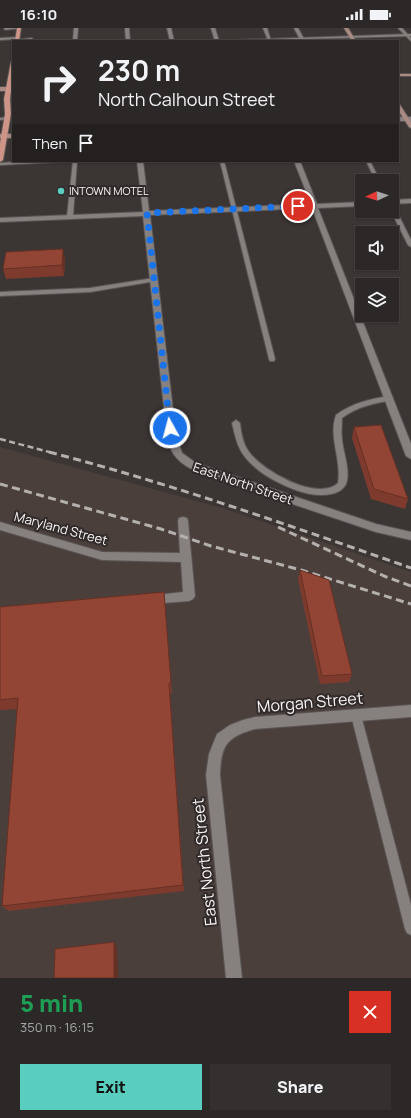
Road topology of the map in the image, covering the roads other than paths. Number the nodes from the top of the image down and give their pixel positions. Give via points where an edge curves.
1 (19, 28) edge
2 (76, 28) edge
3 (127, 28) edge
4 (169, 28) edge
5 (213, 28) edge
6 (265, 28) edge
7 (296, 28) edge
8 (346, 28) edge
9 (400, 28) edge
10 (5, 29) edge
11 (405, 35) junction
12 (411, 35) edge
13 (0, 39) edge
14 (32, 39) dead end
15 (353, 39) edge
16 (17, 40) edge
17 (75, 40) edge
18 (128, 40) edge
19 (172, 40) edge
20 (217, 40) edge
21 (270, 40) joint
22 (302, 40) edge
23 (411, 40) edge
24 (399, 75) edge
25 (411, 75) edge
26 (12, 77) edge
27 (0, 89) edge
28 (11, 89) edge
29 (0, 99) edge
30 (7, 99) junction
31 (399, 107) edge
32 (9, 115) edge
33 (0, 119) edge
34 (409, 119) edge
35 (411, 126) edge
36 (2, 136) edge
37 (0, 160) edge
38 (30, 162) edge
39 (74, 162) edge
40 (140, 162) edge
41 (222, 162) edge
42 (297, 162) edge
43 (368, 162) edge
44 (0, 164) edge
45 (374, 174) edge
46 (411, 201) edge
47 (399, 202) edge
48 (355, 204) edge
49 (314, 206) junction
50 (235, 209) junction
51 (147, 213) junction
52 (70, 216) junction
53 (397, 218) edge
54 (0, 220) edge
55 (411, 245) edge
56 (154, 280) junction
57 (0, 294) edge
58 (272, 359) dead end
59 (389, 398) junction
60 (236, 423) dead end
61 (406, 430) edge
62 (411, 456) edge
63 (183, 521) dead end
64 (0, 526) edge
65 (411, 536) edge
66 (186, 558) junction
67 (142, 600) edge
68 (411, 711) edge
69 (356, 716) junction
70 (219, 743) joint
71 (411, 929) edge
72 (234, 978) edge

1 - 10 lane
1 - 16 main road
2 - 17 lane
3 - 18 street
4 - 19 lane
5 - 20 street
6 - 21 lane
7 - 22 lane
8 - 15 street
9 - 11 lane
11 - 12 street
11 - 15 street
11 - 23 lane
13 - 16 street
14 - 16 lane
15 - 22 street
21 - 22 street
24 - 25 street
26 - 28 main road
27 - 28 street
28 - 30 main road
29 - 30 lane
30 - 32 main road
31 - 34 street
32 - 33 lane
32 - 36 main road
34 - 35 street
36 - 37 main road
38 - 44 lane
39 - 52 lane
40 - 51 street, East North Street
41 - 50 lane
42 - 49 street
43 - 45 lane
46 - 47 street
48 - 49 street
49 - 50 street
49 - 59 street
50 - 51 street
50 - 58 lane
51 - 52 street
51 - 56 street, East North Street
52 - 54 street
53 - 55 lane
56 - 57 lane via 89,290
56 - 65 street, East North Street via 172,441 181,459 203,470
59 - 60 lane via 366,401 339,417 338,440 344,477 342,484 326,492 300,488 260,468 247,456
59 - 61 street
61 - 62 street
63 - 66 street
64 - 66 street, Maryland Street via 102,556
66 - 67 street via 189,596
68 - 69 street, Morgan Street
69 - 70 street, Morgan Street via 238,726 227,732
69 - 71 lane
70 - 72 street, East North Street via 214,758 213,776

